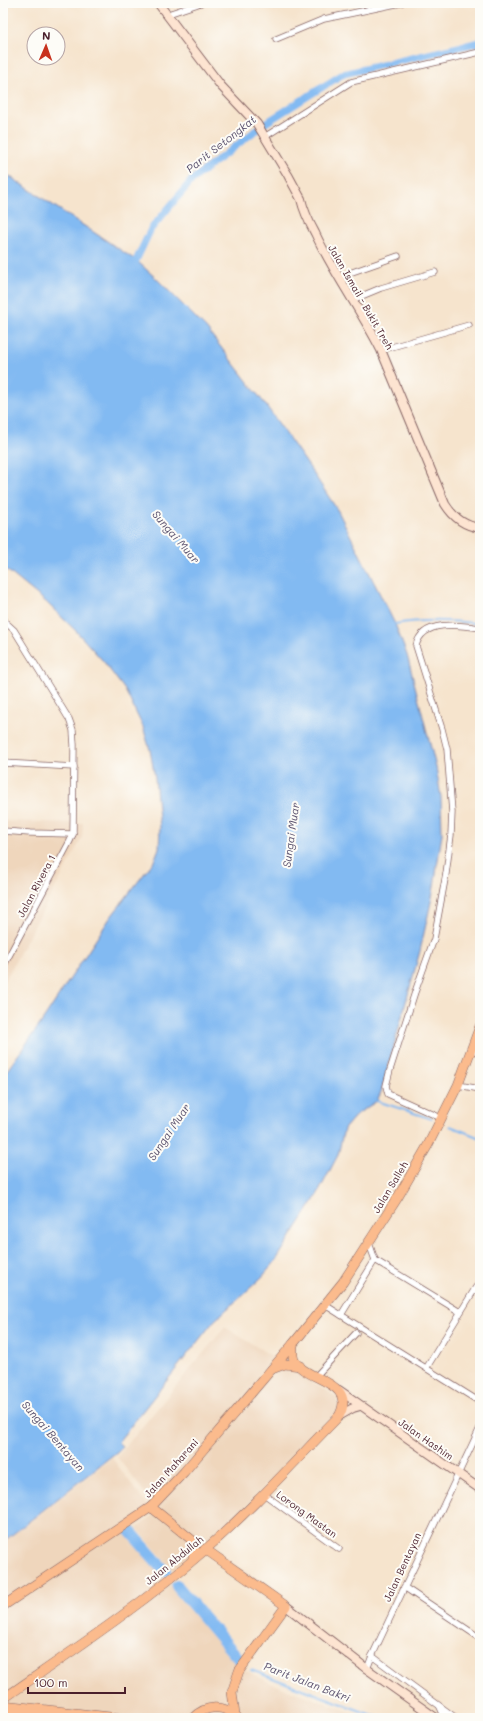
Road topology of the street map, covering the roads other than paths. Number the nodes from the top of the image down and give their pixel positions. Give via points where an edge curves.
1 (158, 3) edge
2 (201, 3) edge
3 (401, 3) edge
4 (168, 14) junction
5 (276, 39) dead end
6 (480, 52) edge
7 (261, 130) junction
8 (398, 256) dead end
9 (435, 272) dead end
10 (338, 277) junction
11 (352, 300) junction
12 (469, 325) dead end
13 (381, 350) junction
14 (480, 528) edge
15 (3, 620) edge
16 (480, 628) edge
17 (3, 763) edge
18 (74, 767) junction
19 (3, 831) edge
20 (73, 834) junction
21 (3, 966) edge
22 (480, 1026) edge
23 (476, 1051) edge
24 (458, 1085) junction
25 (480, 1089) edge
26 (441, 1118) junction
27 (369, 1243) junction
28 (375, 1260) junction
29 (476, 1287) dead end
30 (325, 1305) junction
31 (460, 1312) junction
32 (341, 1315) junction
33 (356, 1333) dead end
34 (292, 1344) junction
35 (300, 1366) junction
36 (427, 1367) junction
37 (270, 1370) junction
38 (316, 1376) junction
39 (339, 1390) junction
40 (480, 1402) edge
41 (360, 1406) junction
42 (339, 1416) junction
43 (480, 1428) edge
44 (458, 1474) junction
45 (480, 1489) edge
46 (264, 1494) junction
47 (151, 1507) junction
48 (205, 1549) junction
49 (339, 1549) dead end
50 (194, 1559) junction
51 (404, 1587) junction
52 (3, 1606) edge
53 (286, 1606) junction
54 (480, 1638) edge
55 (372, 1656) junction
56 (367, 1669) junction
57 (232, 1692) junction
58 (3, 1699) edge
59 (3, 1705) edge
60 (219, 1707) junction
61 (440, 1707) junction
62 (3, 1713) edge
63 (237, 1716) edge
64 (56, 1718) edge
65 (119, 1718) edge
66 (193, 1718) edge
67 (436, 1718) edge
68 (445, 1718) edge
69 (456, 1718) edge

1 - 4 street, Jalan Ismail - Bukit Treh
2 - 4 street
3 - 5 street via 324,19
4 - 7 street, Jalan Ismail - Bukit Treh via 221,86
6 - 7 street via 351,82
7 - 10 street, Jalan Ismail - Bukit Treh via 301,199 325,256
8 - 10 street
9 - 11 street via 381,288
10 - 11 street, Jalan Ismail - Bukit Treh
11 - 13 street, Jalan Ismail - Bukit Treh
12 - 13 street
13 - 14 street, Jalan Ismail - Bukit Treh via 445,504 456,519
15 - 18 street via 14,630 69,719 73,730
16 - 26 street via 462,625 438,626 423,633 418,638 416,646 447,749 452,812 451,835 434,938 412,999 386,1089 388,1094
17 - 18 street
18 - 20 street
19 - 20 street
20 - 21 street, Jalan Rivera 1
22 - 23 main road, Jalan Salleh
23 - 24 main road, Jalan Salleh
24 - 25 street
24 - 26 main road, Jalan Salleh
26 - 27 main road, Jalan Salleh via 428,1145
27 - 28 street
27 - 30 main road, Jalan Salleh
28 - 31 street
28 - 32 street
29 - 31 street
30 - 32 street
30 - 34 main road, Jalan Salleh
31 - 36 street
32 - 36 street
33 - 38 street
34 - 35 main road via 294,1358
34 - 37 main road, Jalan Maharani
35 - 37 main road via 285,1364
35 - 38 main road
36 - 40 street
37 - 47 main road, Jalan Maharani
38 - 39 main road
39 - 41 street, Jalan Hashim
39 - 42 main road via 343,1402
41 - 42 street
41 - 44 street, Jalan Hashim
42 - 46 main road, Jalan Abdullah
43 - 44 street, Jalan Bentayan
44 - 45 street, Jalan Hashim
44 - 51 street, Jalan Bentayan
46 - 48 main road, Jalan Abdullah
46 - 49 street, Lorong Mastan
47 - 50 main road via 192,1540 195,1547
47 - 52 main road, Jalan Maharani
48 - 50 main road, Jalan Abdullah
48 - 53 main road
50 - 58 main road, Jalan Abdullah via 73,1651
51 - 54 street
51 - 55 street, Jalan Bentayan
53 - 56 street
53 - 57 main road via 239,1671
55 - 56 street, Jalan Bentayan
55 - 61 street
56 - 67 street
57 - 60 main road
57 - 63 main road
59 - 65 main road
60 - 63 main road
60 - 66 main road via 204,1710
61 - 68 street
61 - 69 street
62 - 64 main road

